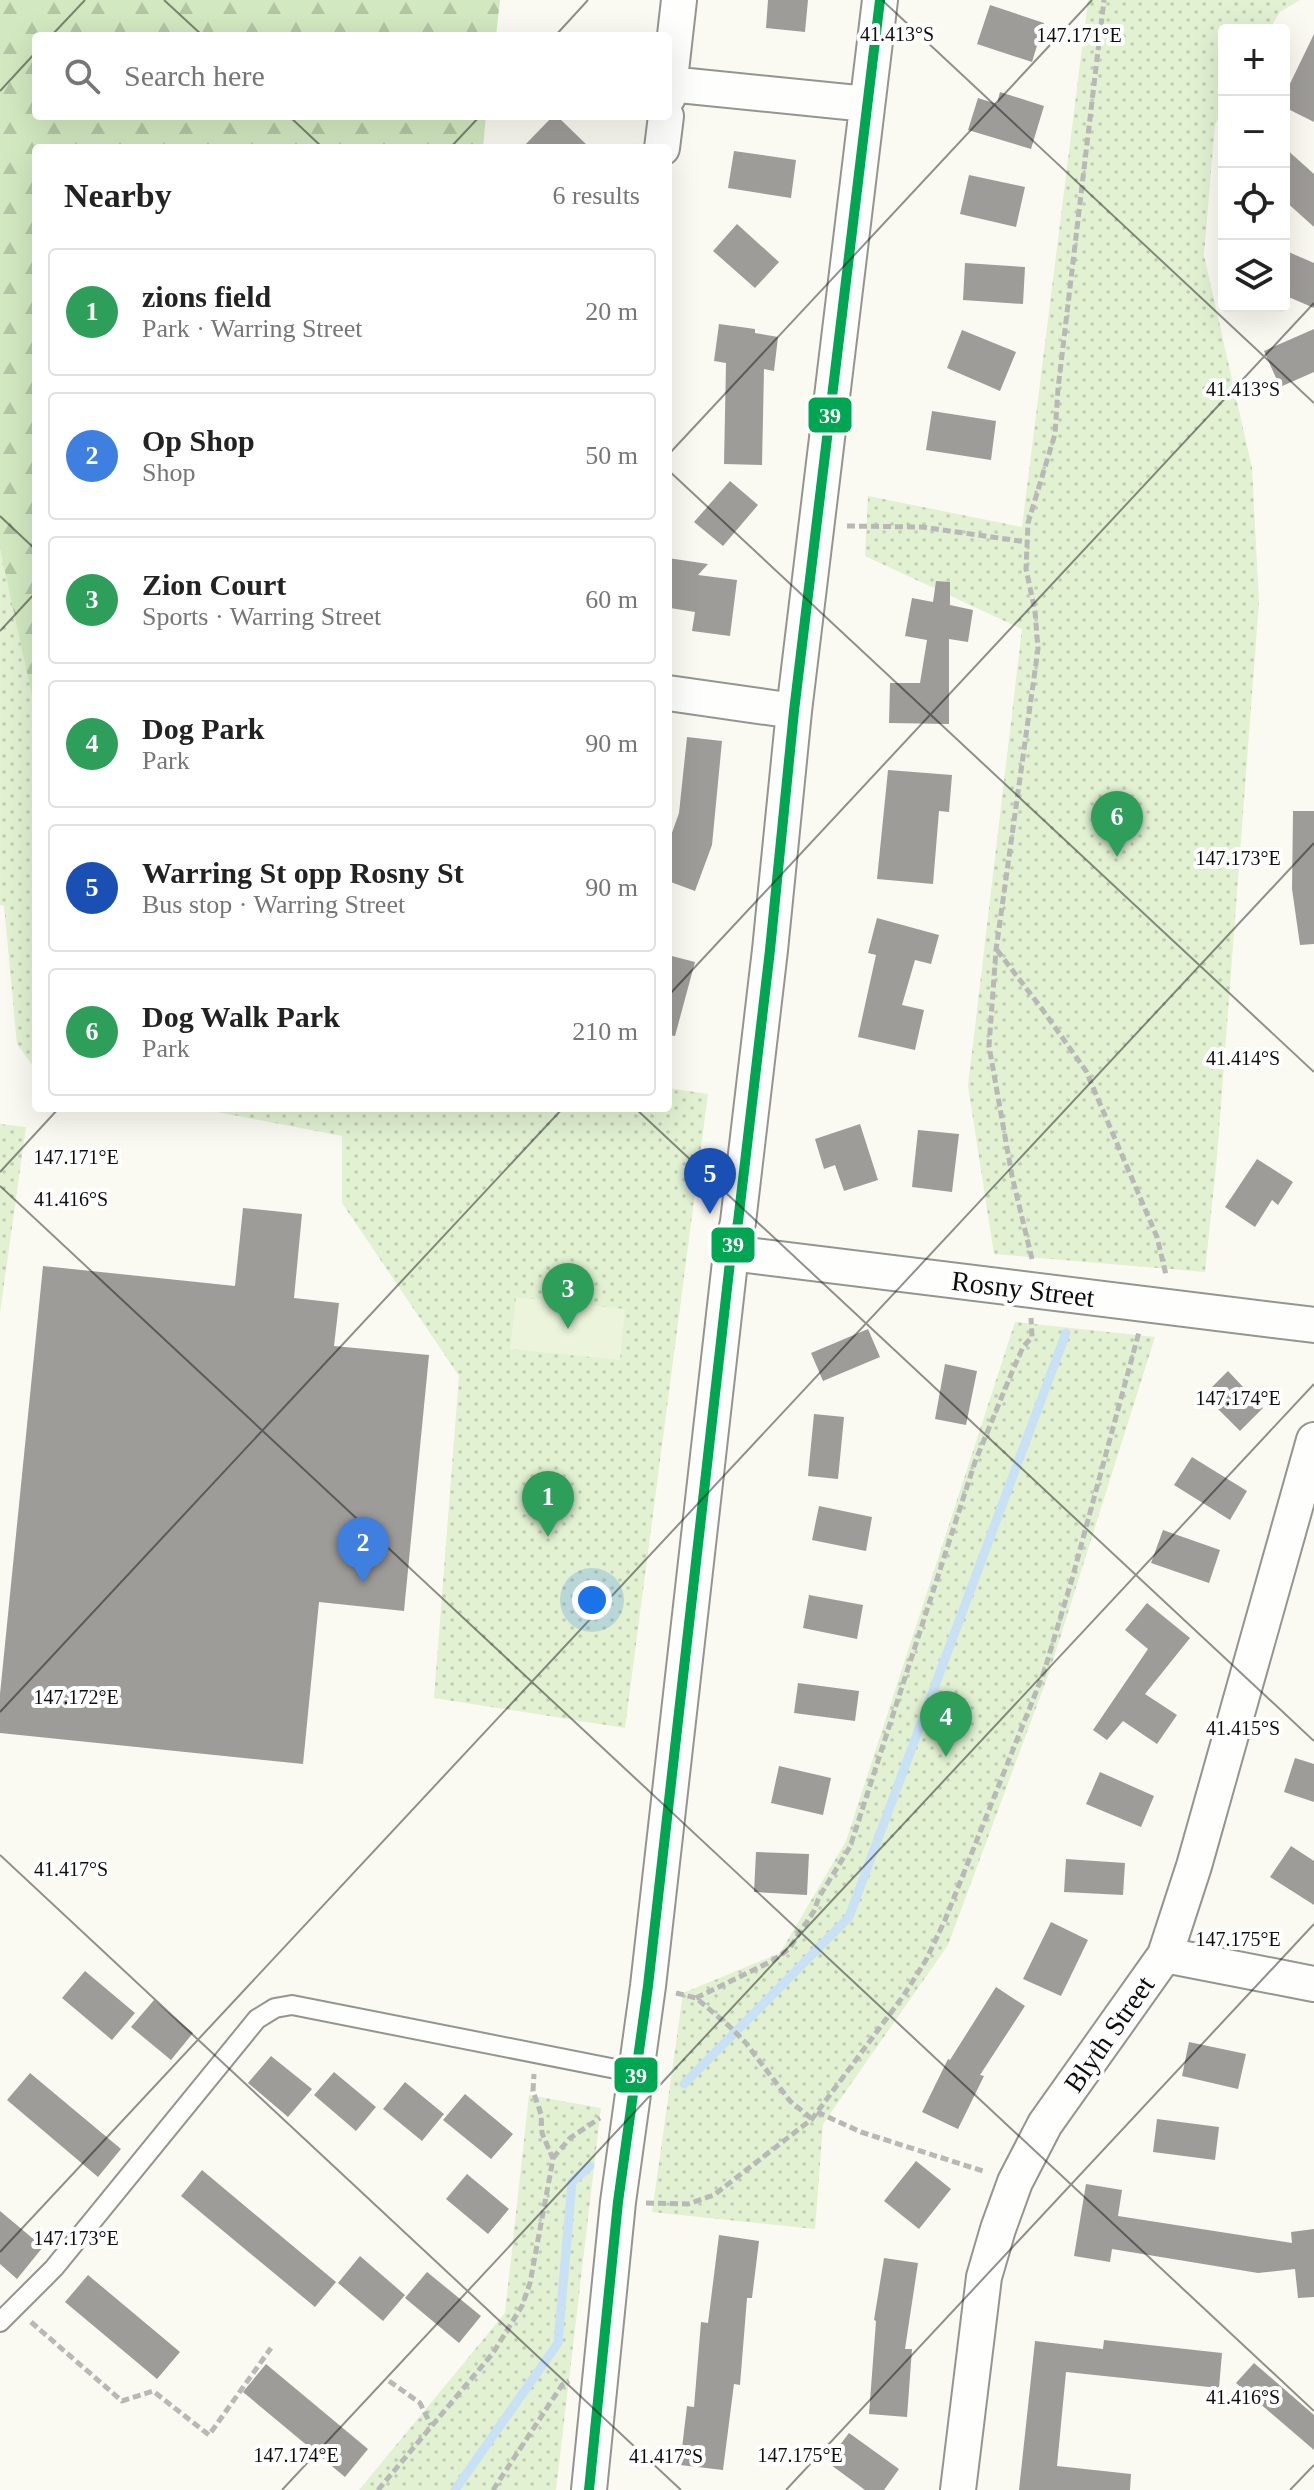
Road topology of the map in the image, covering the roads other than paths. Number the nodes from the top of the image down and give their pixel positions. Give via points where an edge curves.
1 (679, 0) edge
2 (880, 0) edge
3 (672, 63) edge
4 (672, 99) edge
5 (867, 104) junction
6 (665, 120) edge
7 (662, 144) edge
8 (672, 694) edge
9 (794, 711) junction
10 (731, 1253) junction
11 (1314, 1325) edge
12 (1314, 1440) edge
13 (1165, 1955) junction
14 (1314, 1984) edge
15 (634, 2087) junction
16 (0, 2322) edge
17 (589, 2490) edge
18 (958, 2490) edge

1 - 3 street
2 - 5 street
4 - 5 street
5 - 9 street
6 - 7 street
8 - 9 street
9 - 10 street
10 - 11 street, Rosny Street
10 - 15 street
12 - 13 street, Blyth Street
13 - 14 street
13 - 18 street, Blyth Street via 1045,2124 1015,2182 984,2277
15 - 16 lane via 534,2053 292,2005 275,2008 257,2019 54,2268
15 - 17 street

